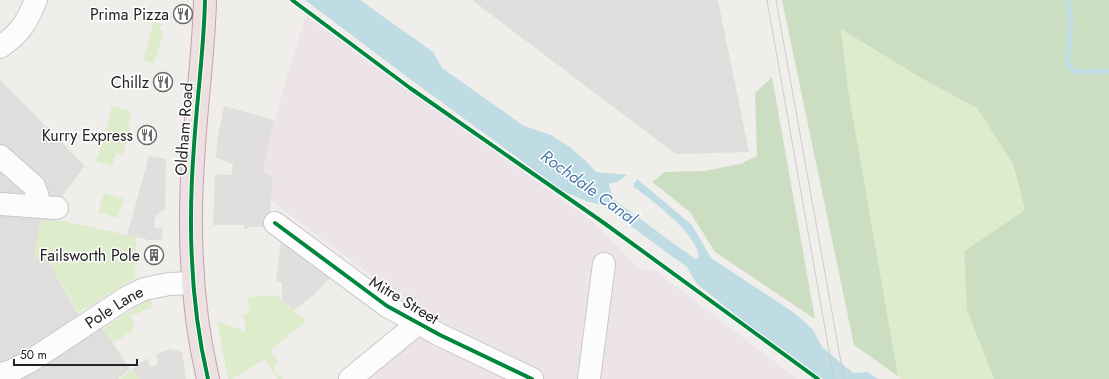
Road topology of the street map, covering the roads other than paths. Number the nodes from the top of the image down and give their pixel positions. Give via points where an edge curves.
1 (36, 0) edge
2 (205, 0) edge
3 (0, 47) edge
4 (0, 156) edge
5 (0, 204) edge
6 (275, 223) dead end
7 (604, 264) dead end
8 (193, 283) junction
9 (416, 322) junction
10 (0, 374) edge
11 (208, 379) edge
12 (350, 379) edge
13 (532, 379) edge
14 (589, 379) edge

1 - 3 street via 23,28
2 - 8 highway, Oldham Road via 192,175
4 - 5 street via 34,186 48,207
6 - 9 street, Mitre Street via 387,306
7 - 14 street
8 - 10 street, Pole Lane via 144,289 126,298 29,362
8 - 11 highway, Oldham Road via 199,338
9 - 12 street via 411,329
9 - 13 street, Mitre Street

